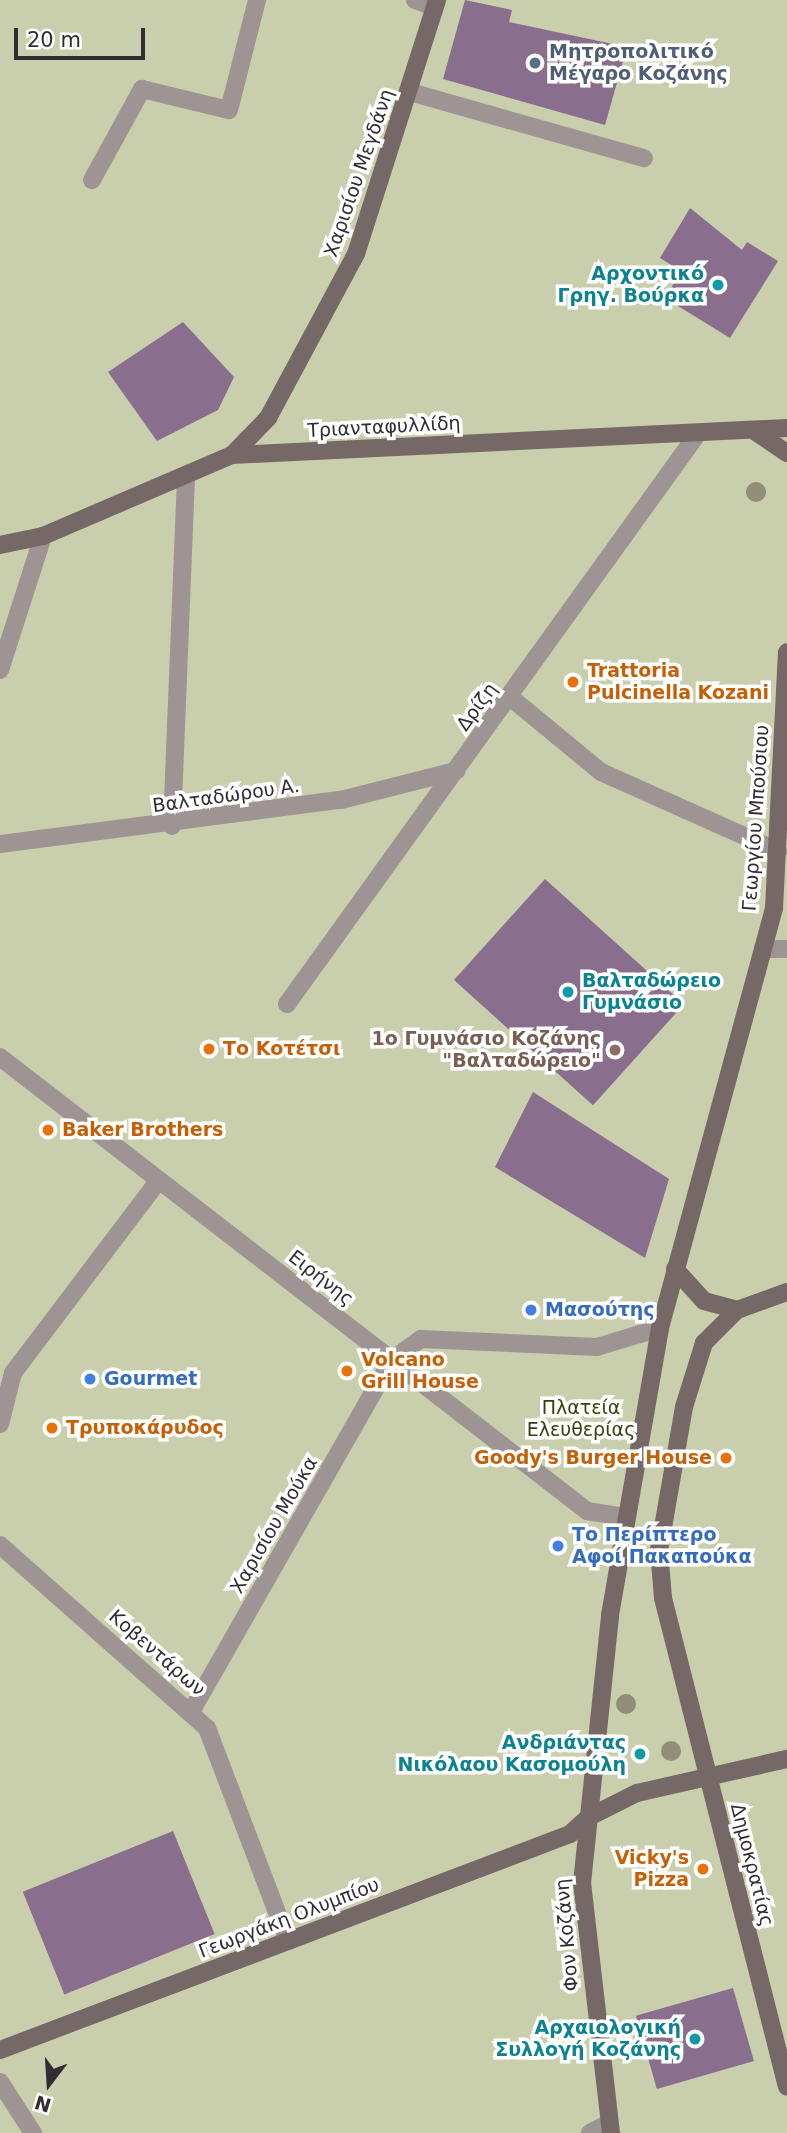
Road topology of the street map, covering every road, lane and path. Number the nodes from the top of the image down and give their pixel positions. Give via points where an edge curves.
1 (257, 0) edge
2 (415, 0) edge
3 (436, 4) edge
4 (410, 92) junction
5 (644, 159) dead end
6 (92, 180) dead end
7 (787, 428) edge
8 (753, 430) junction
9 (698, 433) junction
10 (787, 453) edge
11 (232, 456) junction
12 (186, 476) junction
13 (43, 536) junction
14 (0, 545) edge
15 (787, 652) edge
16 (0, 670) edge
17 (510, 697) junction
18 (456, 771) junction
19 (172, 826) junction
20 (0, 844) edge
21 (778, 851) junction
22 (787, 949) edge
23 (764, 950) junction
24 (287, 1004) dead end
25 (0, 1057) edge
26 (159, 1180) junction
27 (674, 1269) junction
28 (787, 1292) edge
29 (737, 1310) junction
30 (660, 1328) junction
31 (392, 1360) junction
32 (0, 1424) edge
33 (623, 1517) junction
34 (0, 1545) edge
35 (192, 1710) junction
36 (787, 1759) edge
37 (707, 1774) junction
38 (589, 1817) junction
39 (288, 1941) junction
40 (0, 2050) edge
41 (0, 2082) edge
42 (787, 2087) edge
43 (610, 2128) edge
44 (33, 2133) edge
45 (590, 2133) edge

1 - 6 street via 229,110 142,89
2 - 3 street
3 - 4 main road, Χαρισίου Μεγδάνη
4 - 5 street
4 - 11 main road, Χαρισίου Μεγδάνη via 356,254 268,418
7 - 8 main road, Τριανταφυλλίδη
8 - 9 main road, Τριανταφυλλίδη
8 - 10 main road
9 - 11 main road, Τριανταφυλλίδη
9 - 17 street, Δρίζη
11 - 12 main road, Τριανταφυλλίδη
12 - 13 main road, Τριανταφυλλίδη
12 - 19 street
13 - 14 main road, Τριανταφυλλίδη
13 - 16 street
15 - 21 main road, Γεωργίου Μπούσιου
17 - 18 street, Δρίζη
17 - 21 street via 601,772
18 - 19 street, Βαλταδώρου Α. via 341,800
18 - 24 street, Δρίζη
19 - 20 street, Βαλταδώρου Α.
21 - 23 main road, Γεωργίου Μπούσιου
22 - 23 street
23 - 27 main road, Γεωργίου Μπούσιου
25 - 26 street, Ειρήνης
26 - 31 street, Ειρήνης
26 - 32 street via 13,1373
27 - 29 main road via 704,1301
27 - 30 main road
28 - 29 main road
29 - 37 main road via 704,1343 692,1374 659,1550 663,1598
30 - 31 street via 597,1347 421,1339
30 - 33 main road
31 - 33 street, Ειρήνης via 587,1511
31 - 35 street, Χαρισίου Μούκα
33 - 38 main road
34 - 35 street, Κοβεντάρων
35 - 39 street, Κοβεντάρων via 207,1728
36 - 37 main road
37 - 38 main road via 637,1793
37 - 42 main road, Δημοκρατίας
38 - 39 main road, Γεωργάκη Ολυμπίου via 570,1834
38 - 43 main road, Φον Κοζάνη via 584,1927
39 - 40 main road, Γεωργάκη Ολυμπίου
41 - 44 street
43 - 45 street

